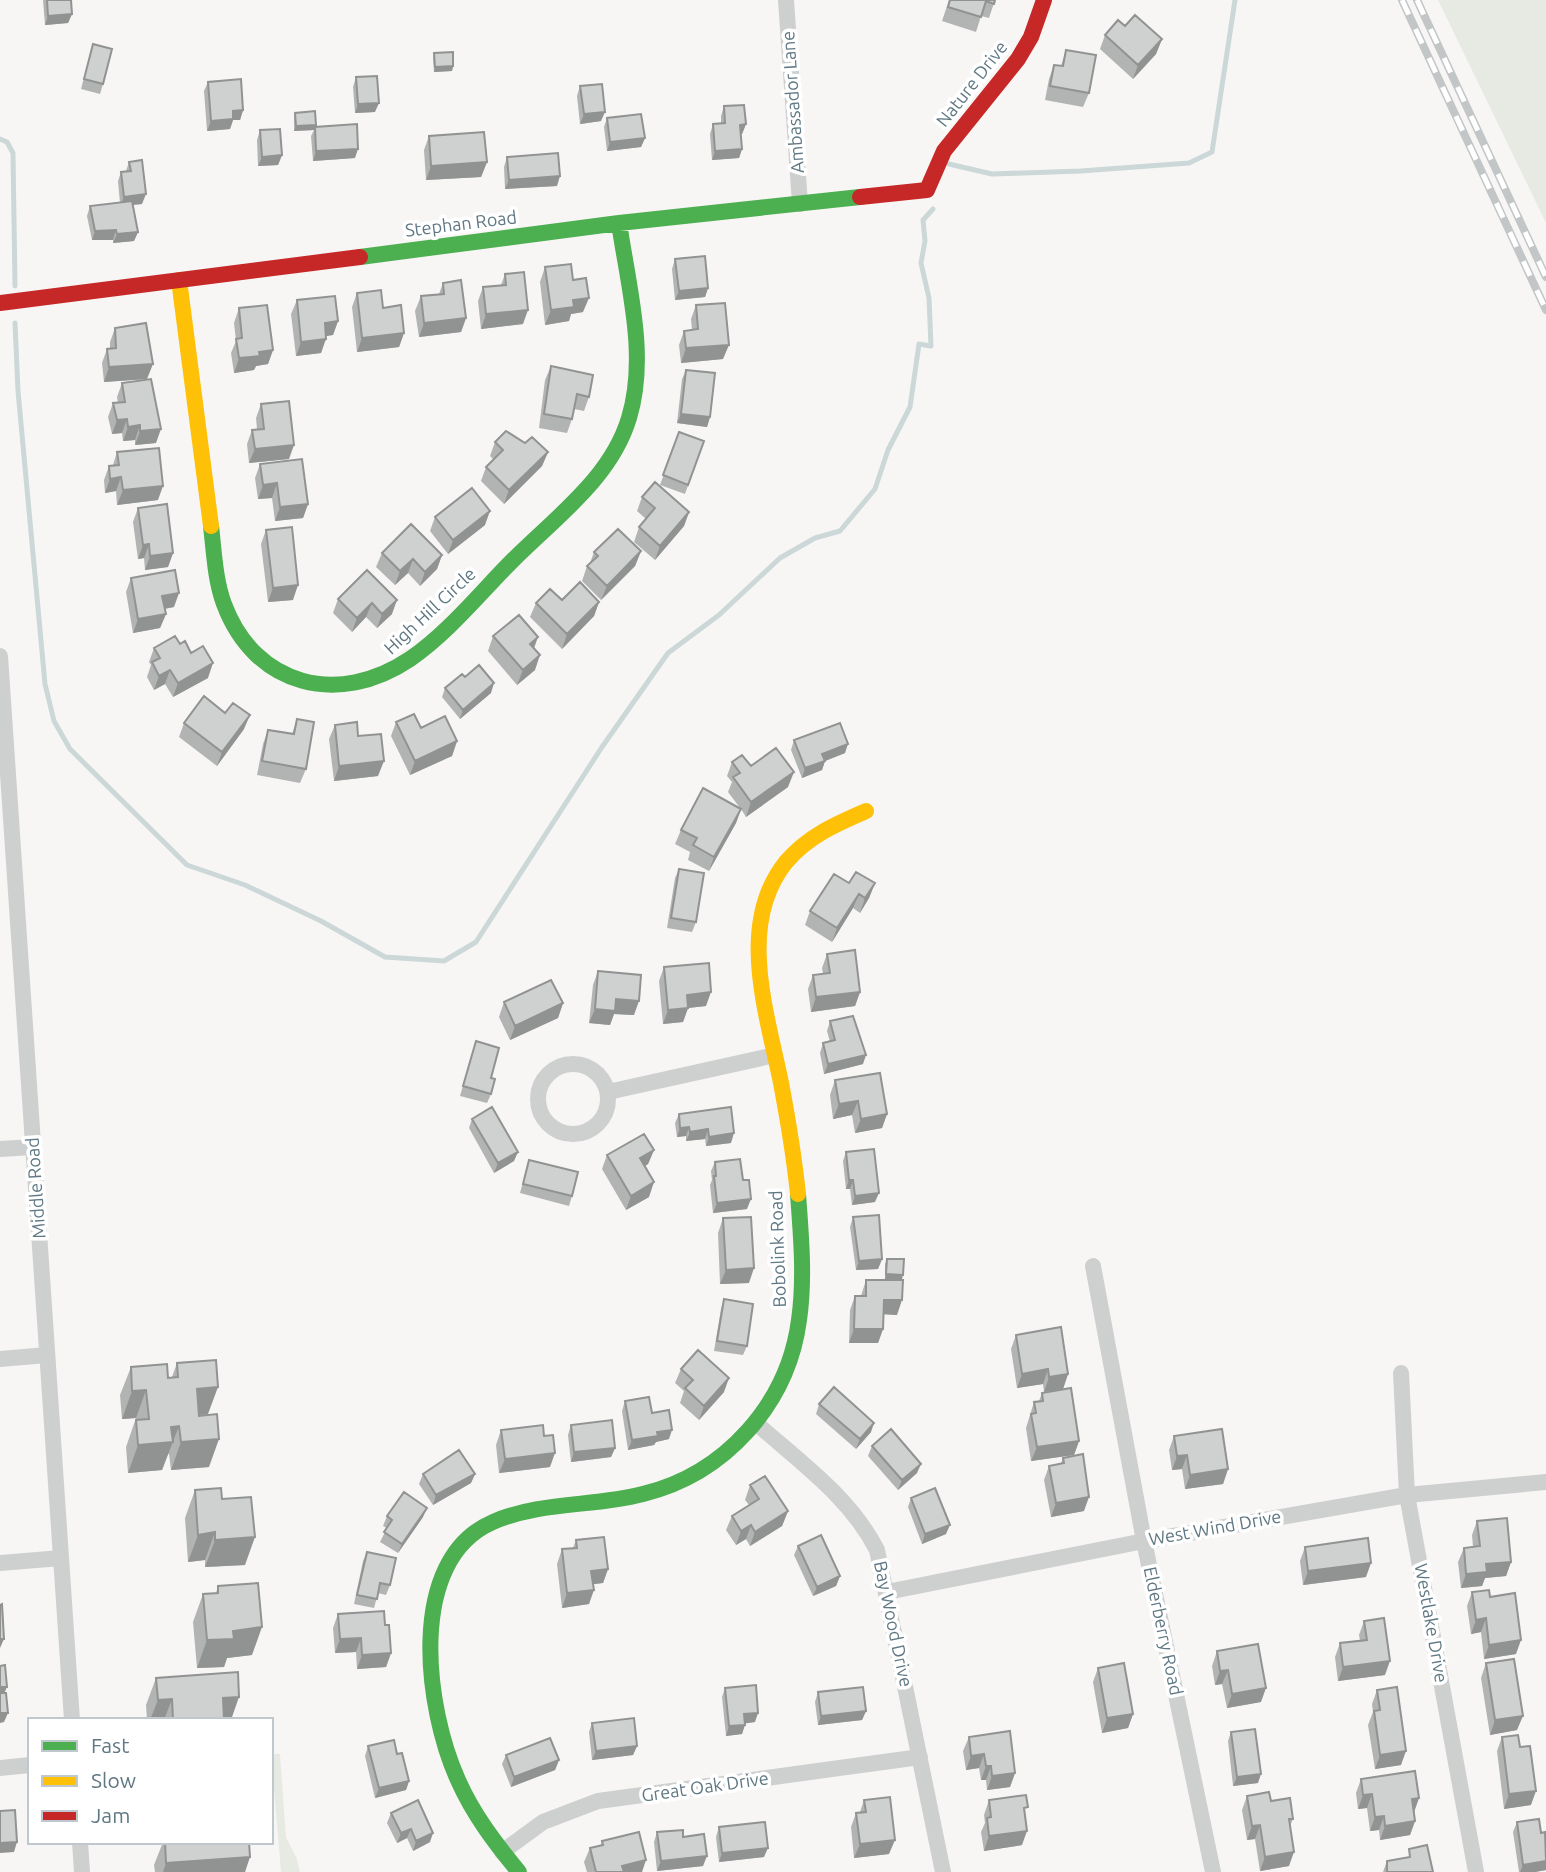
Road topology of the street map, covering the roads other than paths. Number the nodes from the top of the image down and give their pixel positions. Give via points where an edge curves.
1 (786, 0) edge
2 (1044, 0) edge
3 (927, 190) joint
4 (800, 204) junction
5 (619, 223) junction
6 (179, 280) junction
7 (0, 303) edge
8 (0, 666) edge
9 (866, 811) dead end
10 (7, 879) edge
11 (775, 1055) junction
12 (608, 1092) junction
13 (33, 1147) junction
14 (0, 1150) edge
15 (1093, 1266) dead end
16 (47, 1355) junction
17 (0, 1359) edge
18 (1401, 1373) dead end
19 (756, 1423) junction
20 (1546, 1482) edge
21 (1407, 1495) junction
22 (1144, 1541) junction
23 (61, 1558) junction
24 (0, 1563) edge
25 (887, 1592) junction
26 (72, 1718) edge
27 (920, 1757) junction
28 (28, 1765) edge
29 (0, 1768) edge
30 (80, 1844) edge
31 (502, 1852) junction
32 (82, 1872) edge
33 (519, 1872) edge
34 (943, 1872) edge
35 (1213, 1872) edge
36 (1476, 1872) edge

1 - 4 street, Ambassador Lane
2 - 3 street, Nature Drive via 1018,59 944,151
3 - 4 street, Stephan Road
4 - 5 street, Stephan Road
5 - 6 street, Stephan Road
5 - 6 street, High Hill Circle via 636,364 635,391 620,443 588,487 411,660 393,672 351,685 308,683 278,670 251,651 227,615 220,594
6 - 7 street, Stephan Road
8 - 10 street, Middle Road
9 - 11 street, Bobolink Road via 808,840 790,857 767,895 756,942
10 - 13 street, Middle Road
11 - 12 street
11 - 19 street, Bobolink Road via 796,1189 801,1303 789,1365
12 - 12 street via 596,1071 573,1063 561,1065 542,1079 537,1102 546,1123 566,1134 578,1134 605,1114
13 - 14 street
13 - 16 street, Middle Road
15 - 22 street, Elderberry Road
16 - 17 street
16 - 23 street, Middle Road
18 - 21 street, Westlake Drive
19 - 25 street, Bay Wood Drive via 865,1525 877,1550
19 - 31 street, Bobolink Road via 717,1460 681,1481 641,1495 498,1520 462,1545 447,1564 437,1584 429,1627 435,1706 452,1771 467,1803
20 - 21 street, West Wind Drive
21 - 22 street, West Wind Drive
21 - 36 street, Westlake Drive
22 - 25 street, West Wind Drive
22 - 35 street, Elderberry Road
23 - 24 street
23 - 26 street, Middle Road
25 - 27 street, Bay Wood Drive
27 - 31 street, Great Oak Drive via 597,1801 543,1822
27 - 34 street, Bay Wood Drive
28 - 29 street
30 - 32 street
31 - 33 street, Bobolink Road

